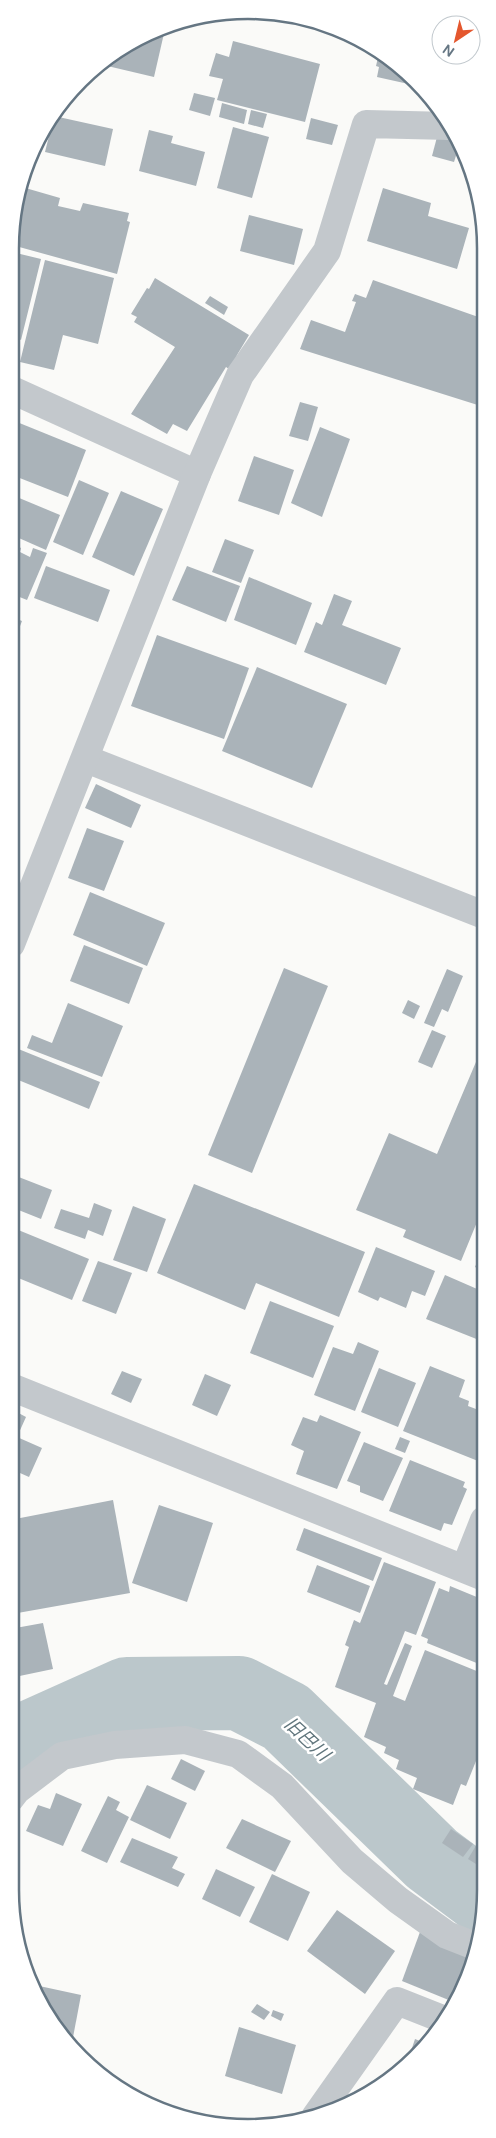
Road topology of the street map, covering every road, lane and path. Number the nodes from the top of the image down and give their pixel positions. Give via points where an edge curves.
1 (442, 126) edge
2 (19, 393) edge
3 (197, 474) junction
4 (86, 759) junction
5 (477, 912) edge
6 (19, 924) edge
7 (19, 1390) edge
8 (475, 1572) edge
9 (19, 1788) edge
10 (470, 1944) edge
11 (439, 2017) edge
12 (322, 2107) edge

1 - 3 street via 366,124 327,251 240,375
2 - 3 street
3 - 4 street
4 - 5 street
4 - 6 street
7 - 8 street
9 - 10 street via 62,1756 115,1745 185,1740 238,1754 282,1786 352,1861 398,1900 447,1935
11 - 12 street via 397,2001

